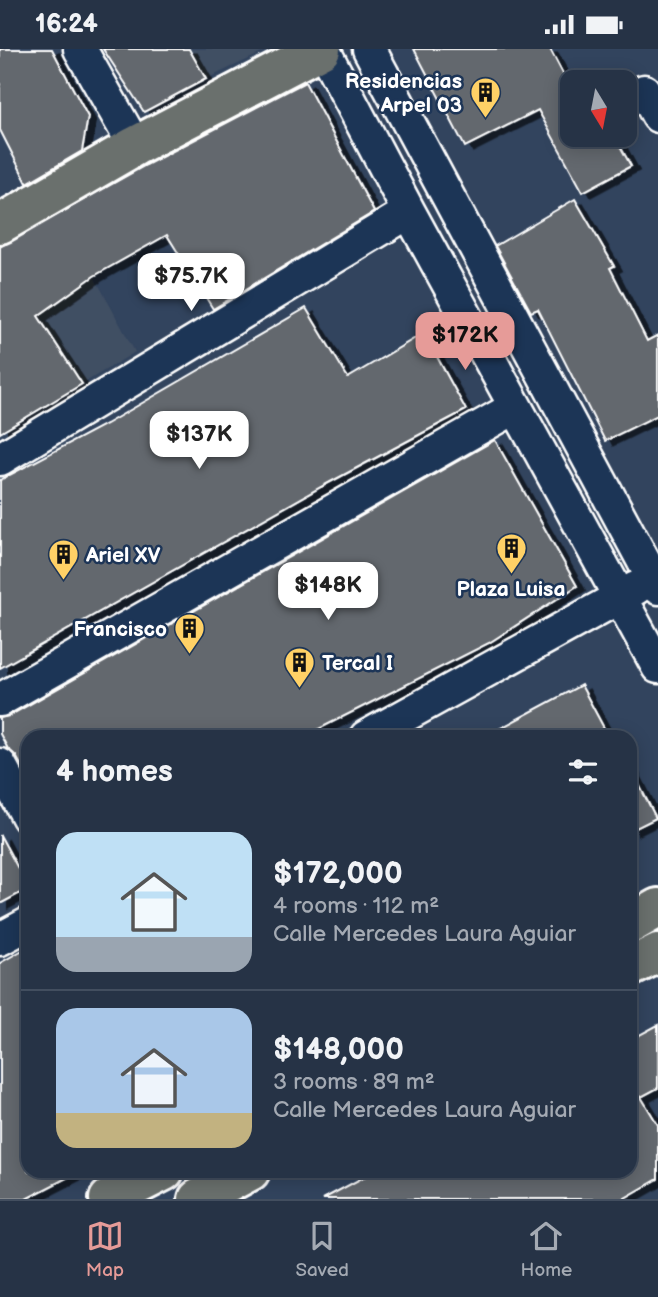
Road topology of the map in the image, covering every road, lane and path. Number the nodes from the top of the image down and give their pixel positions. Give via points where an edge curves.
1 (80, 49) edge
2 (322, 49) edge
3 (369, 49) edge
4 (135, 146) junction
5 (409, 212) junction
6 (0, 224) edge
7 (514, 408) junction
8 (0, 459) edge
9 (655, 583) edge
10 (618, 597) junction
11 (658, 667) edge
12 (0, 700) edge
13 (379, 730) edge
14 (0, 765) edge
15 (21, 804) edge
16 (658, 908) edge
17 (637, 920) edge
18 (21, 928) edge
19 (0, 939) edge
20 (658, 953) edge
21 (637, 964) edge
22 (150, 1178) edge
23 (237, 1180) edge
24 (109, 1199) edge
25 (198, 1199) edge

1 - 4 street
2 - 4 main road
2 - 5 street
3 - 9 street
4 - 6 main road
5 - 7 street
5 - 8 street
7 - 10 street
7 - 12 street
9 - 10 street
10 - 11 street
10 - 13 street
14 - 15 street
16 - 17 main road
18 - 19 street
20 - 21 main road
22 - 24 main road
23 - 25 main road

